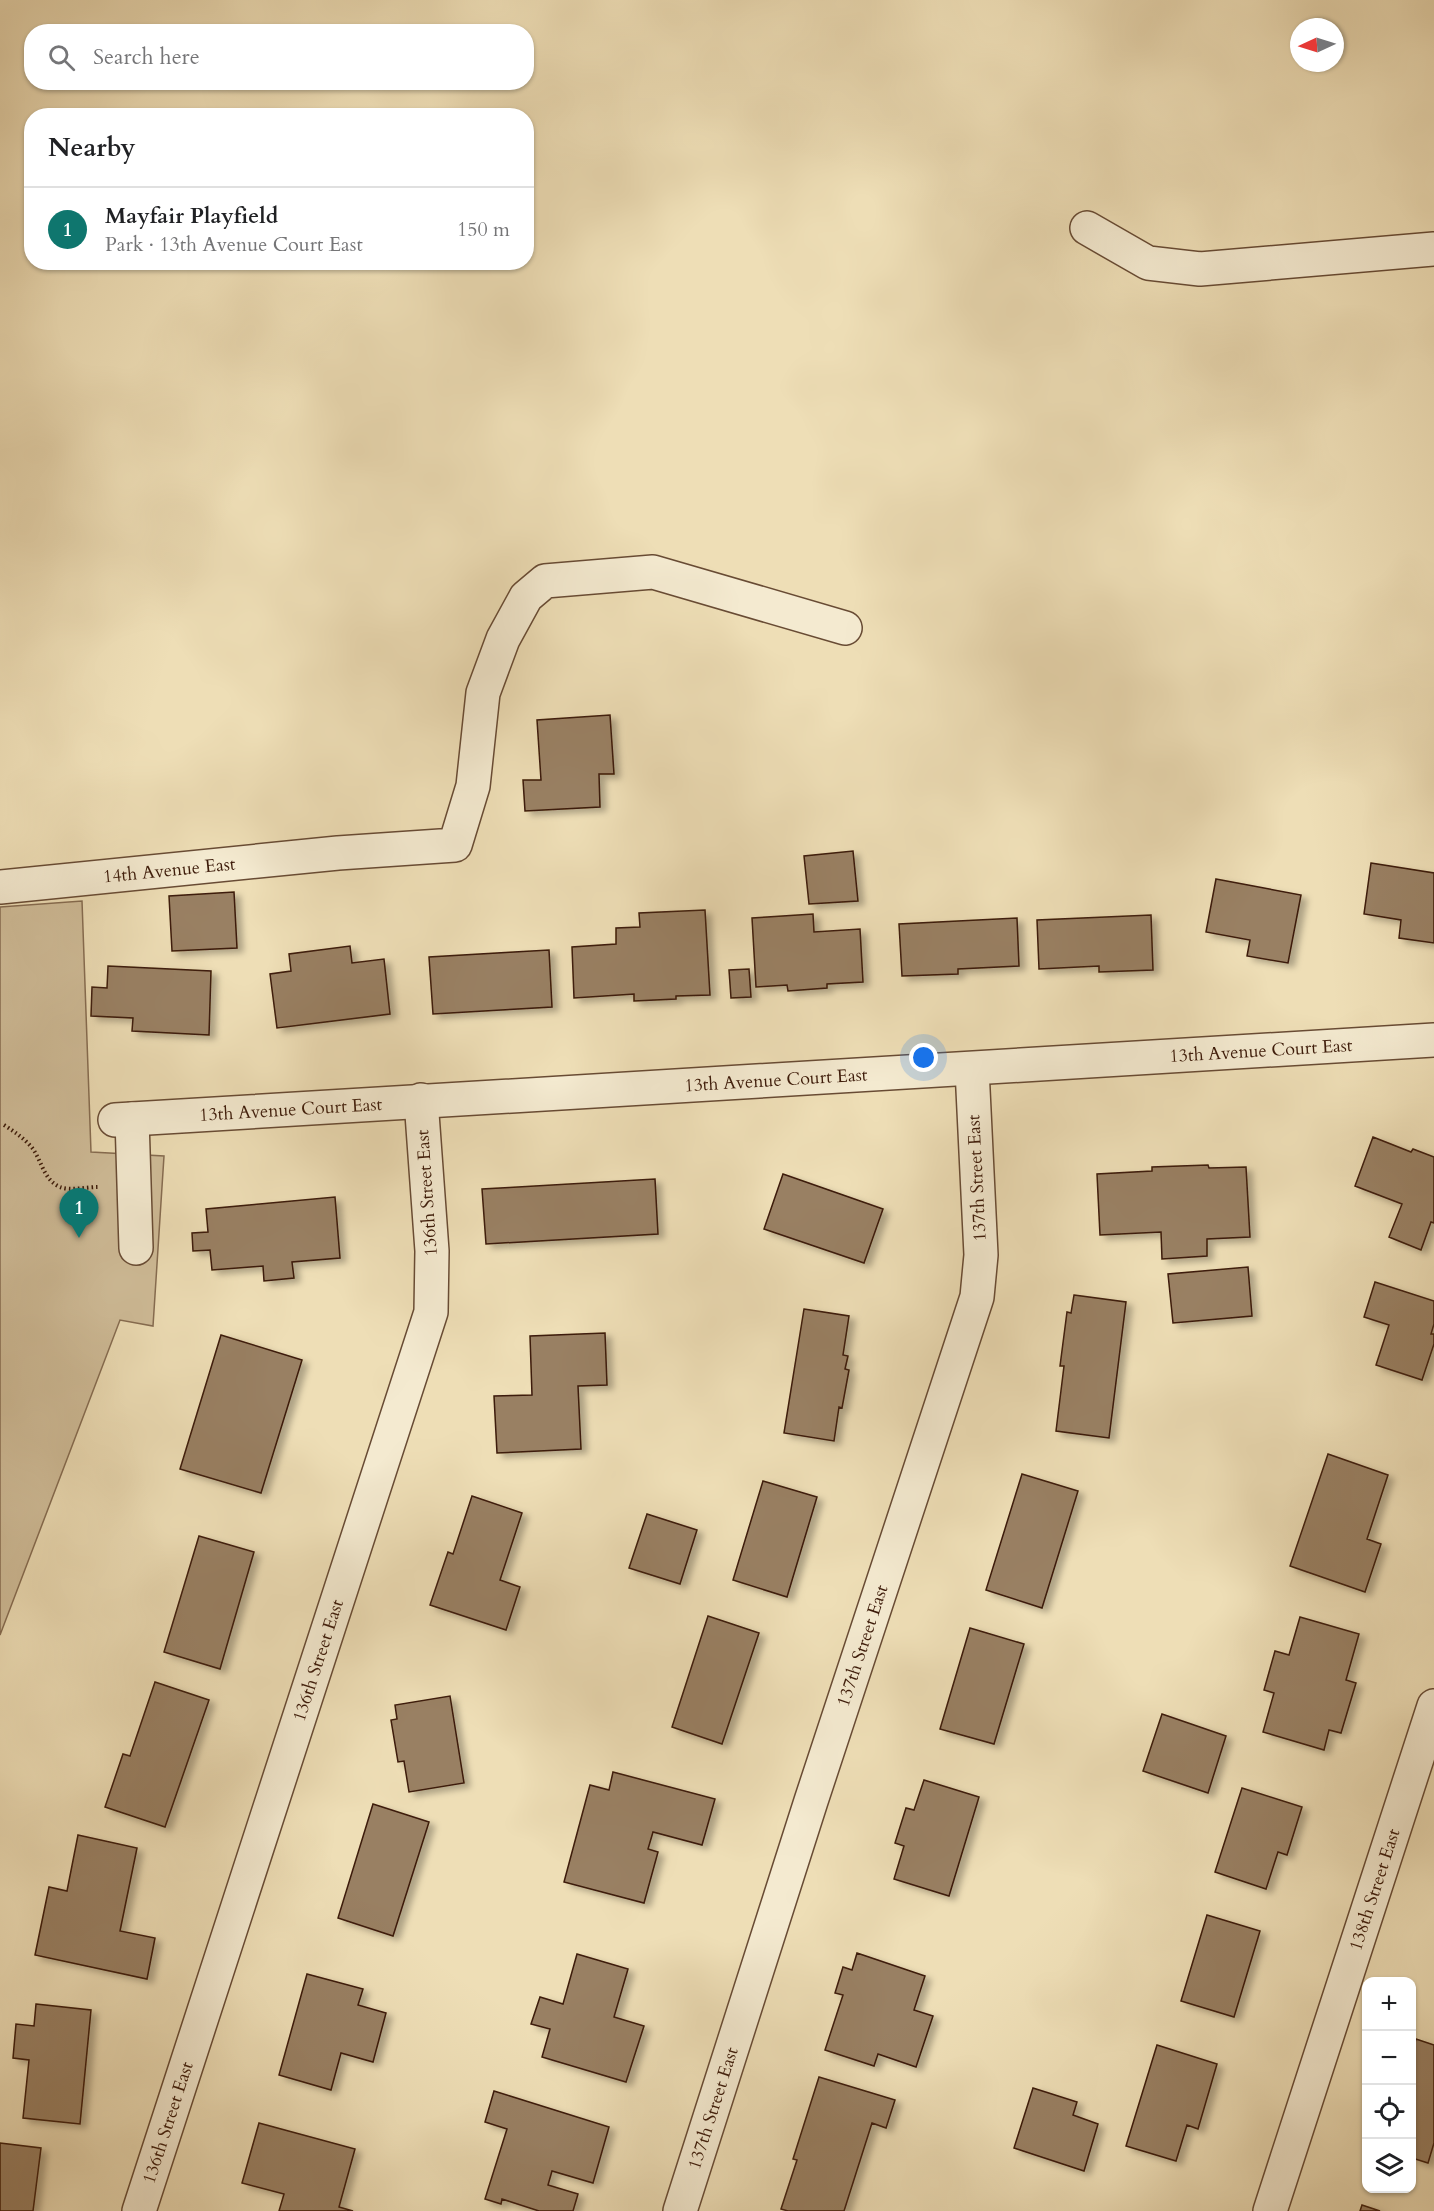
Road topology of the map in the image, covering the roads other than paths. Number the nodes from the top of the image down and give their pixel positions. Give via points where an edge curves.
1 (1087, 228) dead end
2 (1434, 249) edge
3 (845, 628) dead end
4 (0, 887) edge
5 (1434, 1040) edge
6 (972, 1069) junction
7 (421, 1100) junction
8 (136, 1248) dead end
9 (1434, 1706) edge
10 (139, 2211) edge
11 (680, 2211) edge
12 (1270, 2211) edge

1 - 2 street via 1148,263 1200,269
3 - 4 street, 14th Avenue East via 653,572 545,581 526,597 503,639 483,693 473,786 455,845
5 - 6 street, 13th Avenue Court East
6 - 7 street, 13th Avenue Court East
6 - 11 street, 137th Street East via 981,1255 977,1297
7 - 8 street, 13th Avenue Court East via 123,1120 134,1186
7 - 10 street, 136th Street East via 432,1251 431,1312
9 - 12 street, 138th Street East

